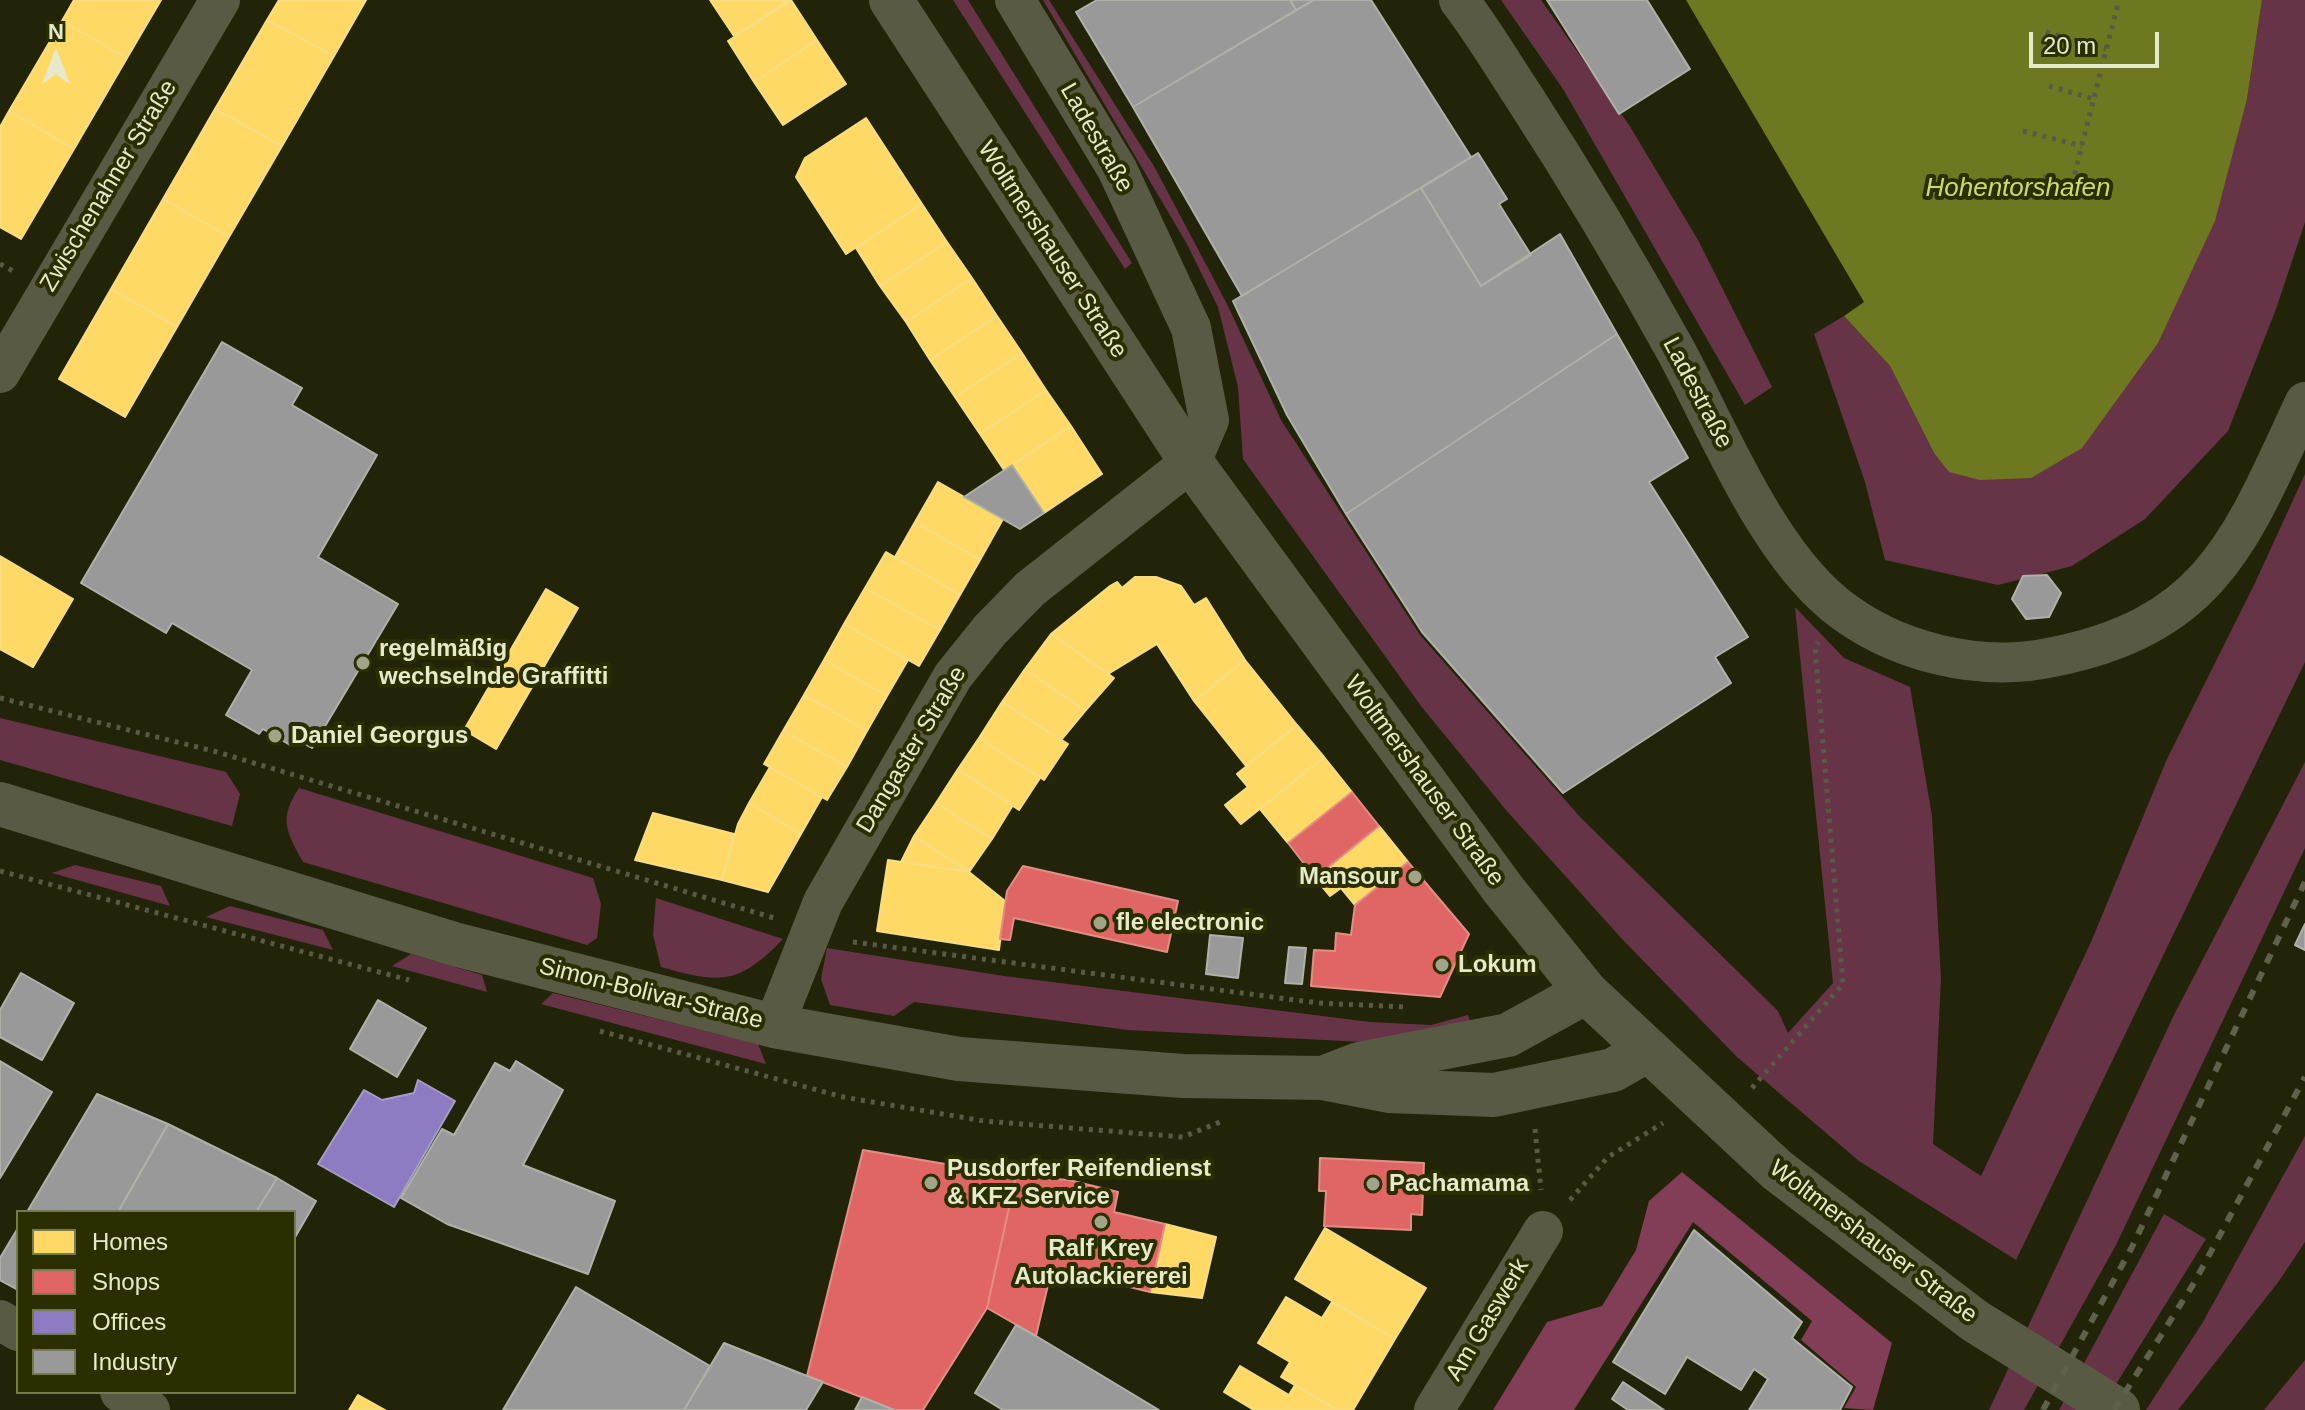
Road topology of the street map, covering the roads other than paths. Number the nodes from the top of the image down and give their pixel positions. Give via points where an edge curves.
1 (220, 0) edge
2 (891, 0) edge
3 (1015, 0) edge
4 (1459, 0) edge
5 (0, 373) edge
6 (2305, 402) edge
7 (1191, 462) junction
8 (0, 805) edge
9 (1586, 992) junction
10 (774, 1026) junction
11 (1646, 1051) junction
12 (1322, 1078) junction
13 (1543, 1231) road end
14 (123, 1394) edge
15 (150, 1410) edge
16 (1434, 1410) edge
17 (2118, 1410) edge

1 - 5 street, Zwischenahner Straße
2 - 7 street, Woltmershauser Straße
3 - 7 street, Ladestraße via 1117,169 1191,328 1209,420
4 - 6 street, Ladestraße via 1566,163 1768,524 1835,605 1894,640 1957,661 2028,663 2098,648 2161,618 2203,585 2246,529
7 - 9 street, Woltmershauser Straße via 1503,889
7 - 10 street, Dangaster Straße via 1030,589 953,676 823,902
8 - 10 street, Simon-Bolivar-Straße via 454,944
9 - 11 street, Woltmershauser Straße
9 - 12 street, Simon-Bolivar-Straße via 1508,1035 1359,1064
10 - 12 street, Simon-Bolivar-Straße via 959,1059 1183,1076
11 - 12 street, Simon-Bolivar-Straße via 1613,1070 1494,1095 1389,1091
11 - 17 street, Woltmershauser Straße via 1777,1170 1975,1321
13 - 16 street, Am Gaswerk
14 - 15 street

